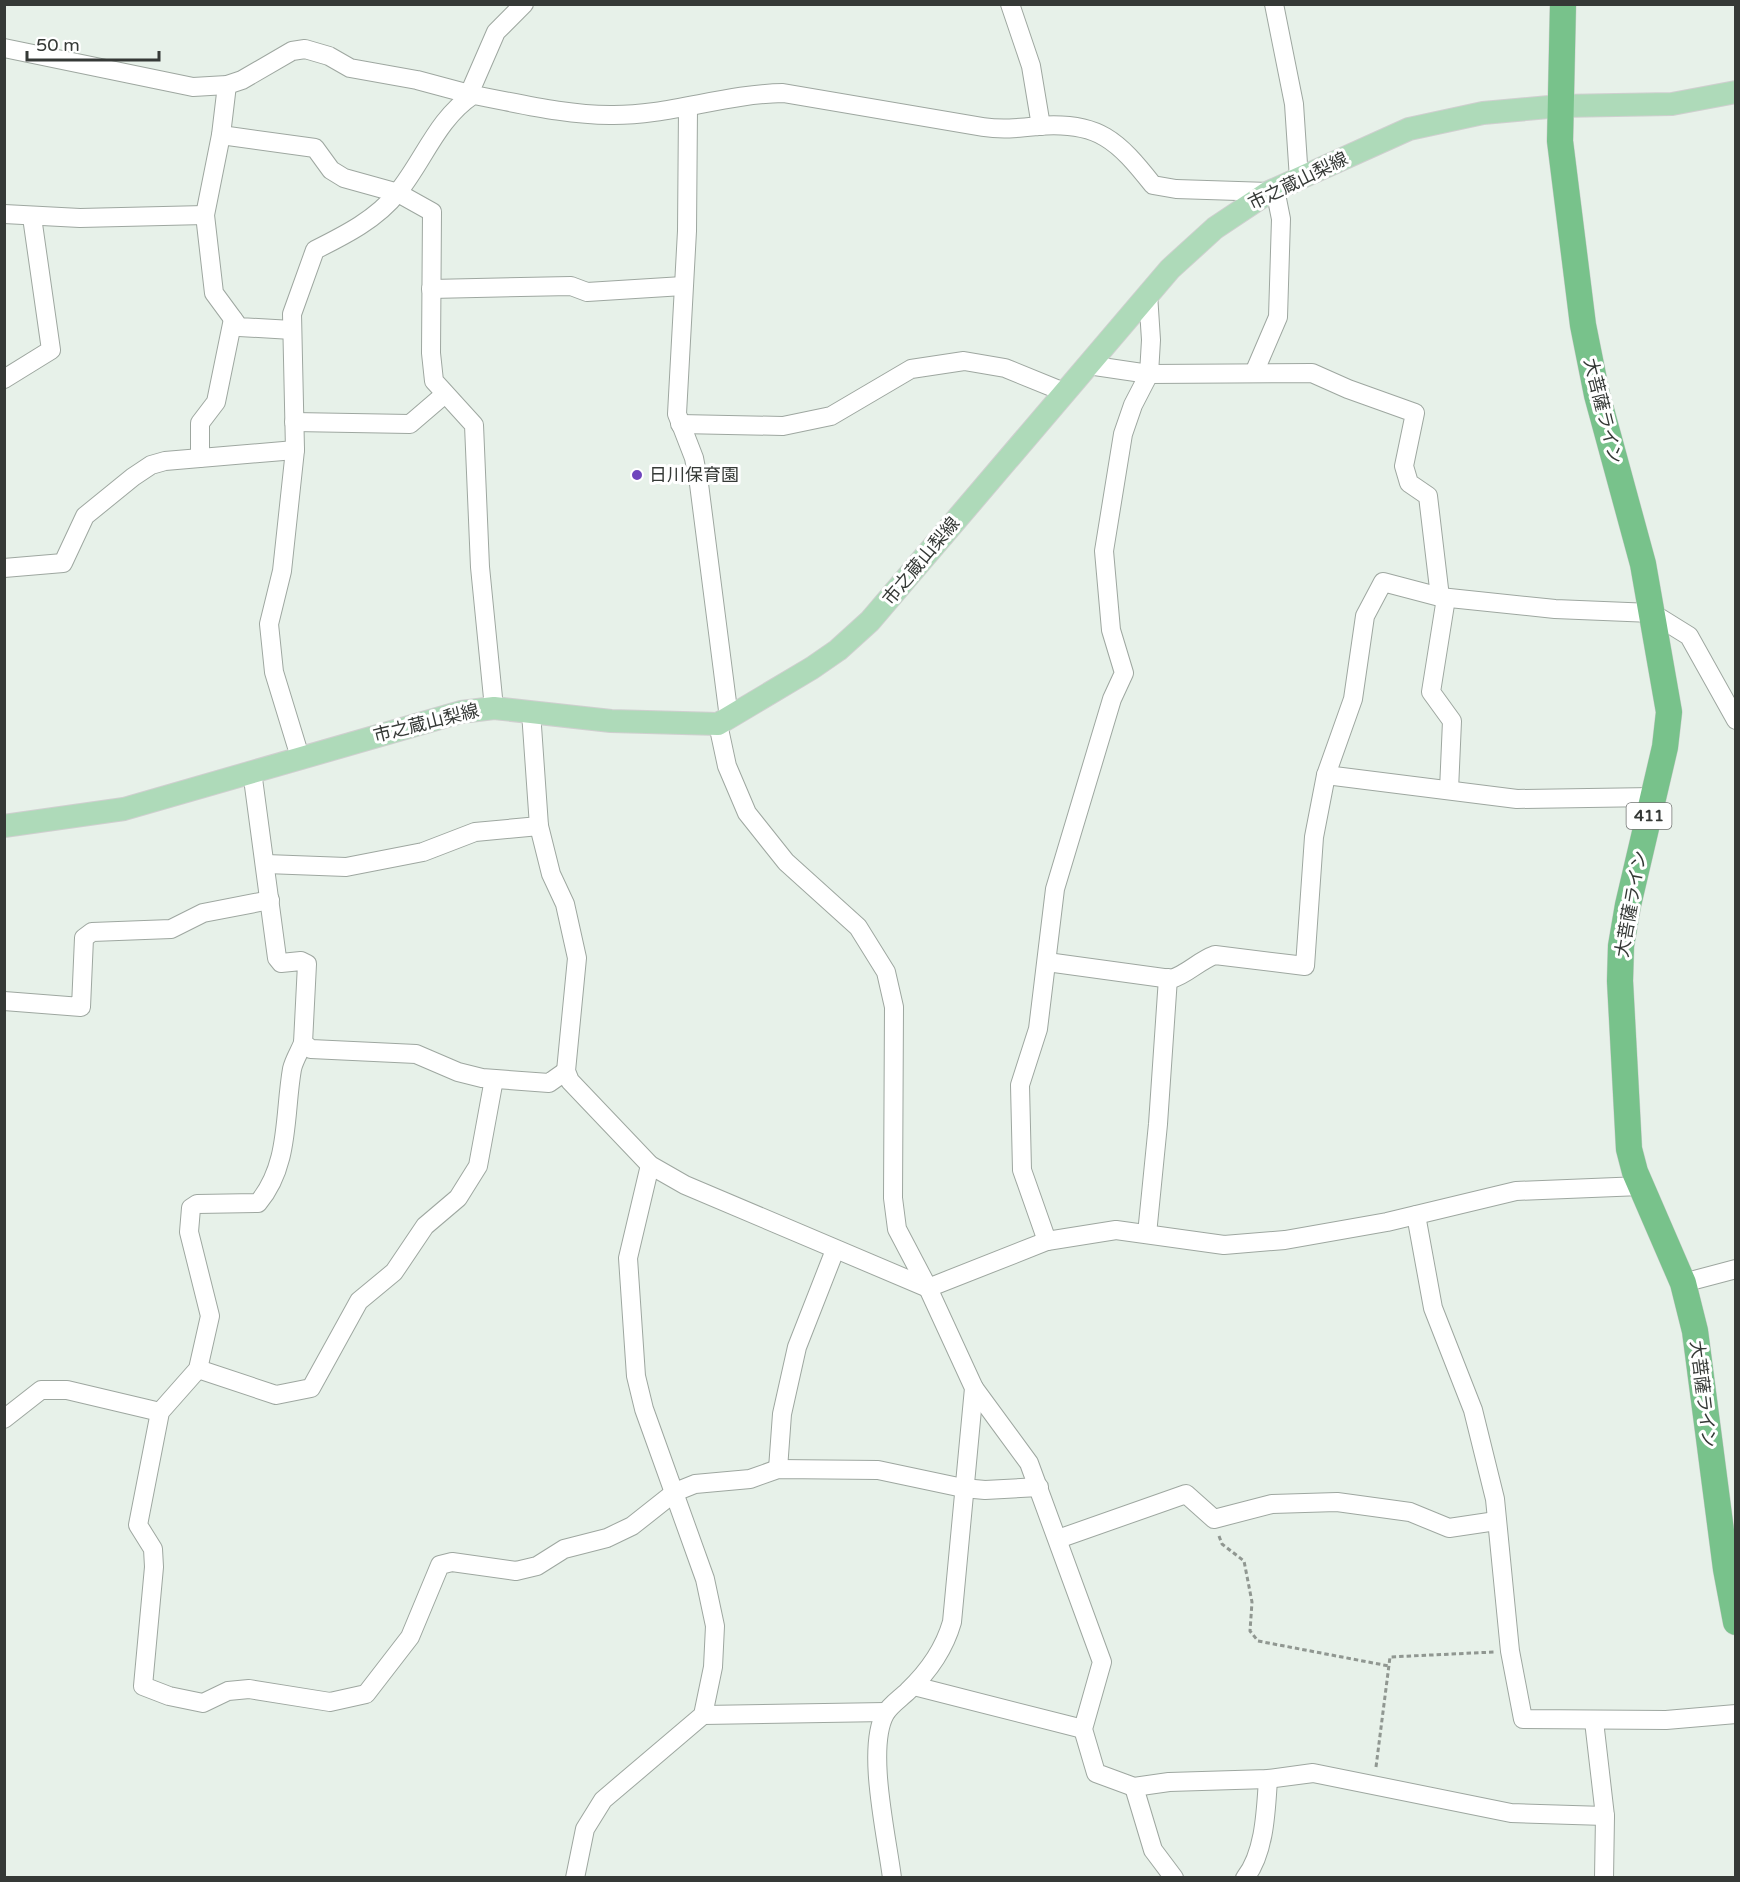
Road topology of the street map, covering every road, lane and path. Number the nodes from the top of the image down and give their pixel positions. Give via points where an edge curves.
1 (524, 4) edge
2 (1010, 4) edge
3 (1274, 4) edge
4 (1563, 4) edge
5 (4, 48) edge
6 (227, 84) junction
7 (1736, 92) edge
8 (471, 94) junction
9 (1560, 106) junction
10 (688, 108) junction
11 (1041, 126) junction
12 (221, 135) junction
13 (1299, 179) junction
14 (1272, 191) junction
15 (398, 193) junction
16 (4, 214) edge
17 (205, 215) junction
18 (32, 217) junction
19 (682, 286) junction
20 (431, 289) junction
21 (1148, 294) junction
22 (232, 319) junction
23 (292, 330) junction
24 (1088, 364) junction
25 (1254, 373) junction
26 (1149, 374) junction
27 (4, 379) edge
28 (1064, 392) junction
29 (445, 394) junction
30 (294, 422) junction
31 (680, 424) junction
32 (295, 450) junction
33 (200, 458) junction
34 (4, 568) edge
35 (1443, 597) junction
36 (1652, 613) junction
37 (494, 708) junction
38 (531, 712) junction
39 (1736, 720) edge
40 (723, 721) junction
41 (300, 757) junction
42 (252, 771) junction
43 (1326, 775) junction
44 (1449, 790) junction
45 (1653, 797) junction
46 (4, 826) edge
47 (539, 826) junction
48 (266, 864) junction
49 (270, 900) junction
50 (1047, 962) junction
51 (1168, 978) junction
52 (4, 1001) edge
53 (303, 1043) junction
54 (566, 1071) junction
55 (494, 1079) junction
56 (650, 1165) junction
57 (1641, 1186) junction
58 (1416, 1215) junction
59 (1147, 1234) junction
60 (1047, 1241) junction
61 (835, 1250) junction
62 (1736, 1269) edge
63 (1683, 1284) junction
64 (928, 1288) junction
65 (198, 1369) junction
66 (974, 1388) junction
67 (160, 1412) junction
68 (4, 1419) edge
69 (778, 1469) junction
70 (963, 1488) junction
71 (1039, 1488) junction
72 (675, 1492) junction
73 (1214, 1519) junction
74 (1496, 1521) junction
75 (1058, 1539) junction
76 (1736, 1622) edge
77 (1510, 1651) junction
78 (1389, 1666) junction
79 (914, 1686) junction
80 (886, 1712) junction
81 (1736, 1714) edge
82 (703, 1715) junction
83 (1594, 1721) junction
84 (1083, 1729) junction
85 (1268, 1779) junction
86 (1374, 1784) junction
87 (1134, 1787) junction
88 (1605, 1816) junction
89 (575, 1878) edge
90 (892, 1878) edge
91 (1174, 1878) edge
92 (1245, 1878) edge
93 (1604, 1878) edge

1 - 8 street via 496,32
2 - 11 street via 1031,66
3 - 13 street via 1294,104
4 - 9 highway, 大菩薩ライン / 411
5 - 6 street via 193,87
6 - 8 street via 242,80 292,51 305,49 350,68
6 - 12 street
7 - 9 main road, 市之蔵山梨線 via 1672,104
8 - 10 street via 546,109 610,115
8 - 15 street via 428,142
9 - 13 main road, 市之蔵山梨線 via 1483,113 1409,129
9 - 36 highway, 大菩薩ライン / 411 via 1560,141 1583,325
10 - 11 street via 751,93 783,93 983,128
10 - 19 street via 687,231
11 - 14 street via 1089,129 1107,136 1128,153 1153,186
12 - 15 street via 315,148 331,170 344,178
12 - 17 street
13 - 14 main road, 市之蔵山梨線
14 - 21 main road, 市之蔵山梨線 via 1215,228
14 - 25 street via 1281,219 1278,317
15 - 20 street via 432,212
15 - 23 street via 358,228 315,250 292,314
16 - 18 street
17 - 18 street
17 - 22 street via 214,293
18 - 27 street via 51,350
19 - 20 street via 587,292 571,286
19 - 31 street via 677,399
20 - 29 street via 434,381
21 - 24 main road, 市之蔵山梨線
21 - 26 street
22 - 23 street via 239,327
22 - 33 street via 216,402 200,423
23 - 30 street
24 - 26 street
24 - 28 main road, 市之蔵山梨線
25 - 26 street
25 - 35 street via 1312,373 1415,413 1404,466 1409,483 1428,496
26 - 50 street via 1132,405 1123,434 1104,551 1111,630 1124,673 1112,699 1055,889
28 - 31 street via 1005,368 964,361 911,369 831,416 783,426
28 - 40 main road, 市之蔵山梨線 via 901,587 854,636 812,669
29 - 30 street via 410,424
29 - 37 street via 474,425 480,567
30 - 32 street
31 - 40 street via 694,458 699,484
32 - 33 street
32 - 41 street via 282,571 269,624 274,672
33 - 34 street via 151,465 117,489 85,516 63,563
35 - 36 street via 1555,609
35 - 43 street via 1383,582 1365,616 1353,699
35 - 44 street via 1431,692 1452,721
36 - 39 street via 1689,636
36 - 45 highway, 大菩薩ライン / 411 via 1669,712
37 - 38 main road, 市之蔵山梨線
37 - 41 main road, 市之蔵山梨線 via 452,714
38 - 40 main road, 市之蔵山梨線 via 610,721
38 - 47 street
40 - 64 street via 727,766 747,813 786,862 858,927 886,972 894,1007 893,1198 897,1229
41 - 42 main road, 市之蔵山梨線
42 - 46 main road, 市之蔵山梨線 via 124,809
42 - 48 street
43 - 44 street
43 - 51 street via 1314,837 1305,966 1215,955 1184,975
44 - 45 street via 1517,799
45 - 57 highway, 大菩薩ライン / 411 via 1621,946 1629,1149
47 - 48 street via 475,832 423,852 346,867
47 - 54 street via 551,874 565,904 577,958
48 - 49 street
49 - 52 street via 203,913 171,930 92,932 84,938 81,1007
49 - 53 street via 277,958 281,963 307,964
50 - 51 street
50 - 60 street via 1038,1029 1020,1084 1022,1170
51 - 59 street
53 - 55 street via 310,1049 416,1054 459,1072
53 - 65 street via 293,1067 286,1140 270,1189 258,1203 197,1204 191,1208 189,1232 210,1316
54 - 55 street via 549,1083
54 - 56 street via 570,1081
55 - 65 street via 478,1166 458,1198 425,1226 394,1272 359,1301 311,1388 276,1395
56 - 61 street via 685,1185
56 - 72 street via 628,1258 635,1366 644,1409
57 - 58 street via 1516,1191
57 - 63 highway, 大菩薩ライン / 411
58 - 59 street via 1296,1238 1224,1245
58 - 74 street via 1433,1308 1473,1410 1495,1499
59 - 60 street via 1116,1230
60 - 64 street
61 - 64 street
61 - 69 street via 797,1347 782,1414
62 - 63 street
63 - 76 highway, 大菩薩ライン / 411 via 1695,1331
64 - 66 street
65 - 67 street
66 - 70 street
66 - 71 street via 1029,1463
67 - 68 street via 67,1390 42,1390
67 - 72 street via 138,1525 153,1549 154,1567 143,1686 203,1702 228,1691 249,1689 330,1702 366,1694 411,1637 440,1565 452,1562 516,1572 537,1566 564,1549 607,1538 632,1526
69 - 70 street via 878,1470
69 - 72 street via 750,1479 695,1484
70 - 71 street
70 - 79 street via 952,1622 946,1644
71 - 75 street
72 - 82 street via 705,1579 715,1626 713,1667
73 - 74 street via 1272,1504 1337,1502 1410,1512 1449,1528
73 - 75 street via 1186,1494
73 - 78 path via 1222,1544 1244,1561 1252,1602 1251,1631 1258,1641
74 - 77 street
75 - 84 street via 1102,1662
77 - 78 path via 1390,1657
77 - 83 street via 1523,1719
78 - 86 path
79 - 80 street
79 - 84 street
80 - 82 street
80 - 90 street via 877,1737 878,1770
81 - 83 street
82 - 89 street via 603,1800 585,1829
83 - 88 street
84 - 87 street via 1096,1773
85 - 86 street via 1313,1773
85 - 87 street
85 - 92 street via 1258,1850
86 - 88 street via 1511,1813
87 - 91 street via 1153,1850
88 - 93 street

